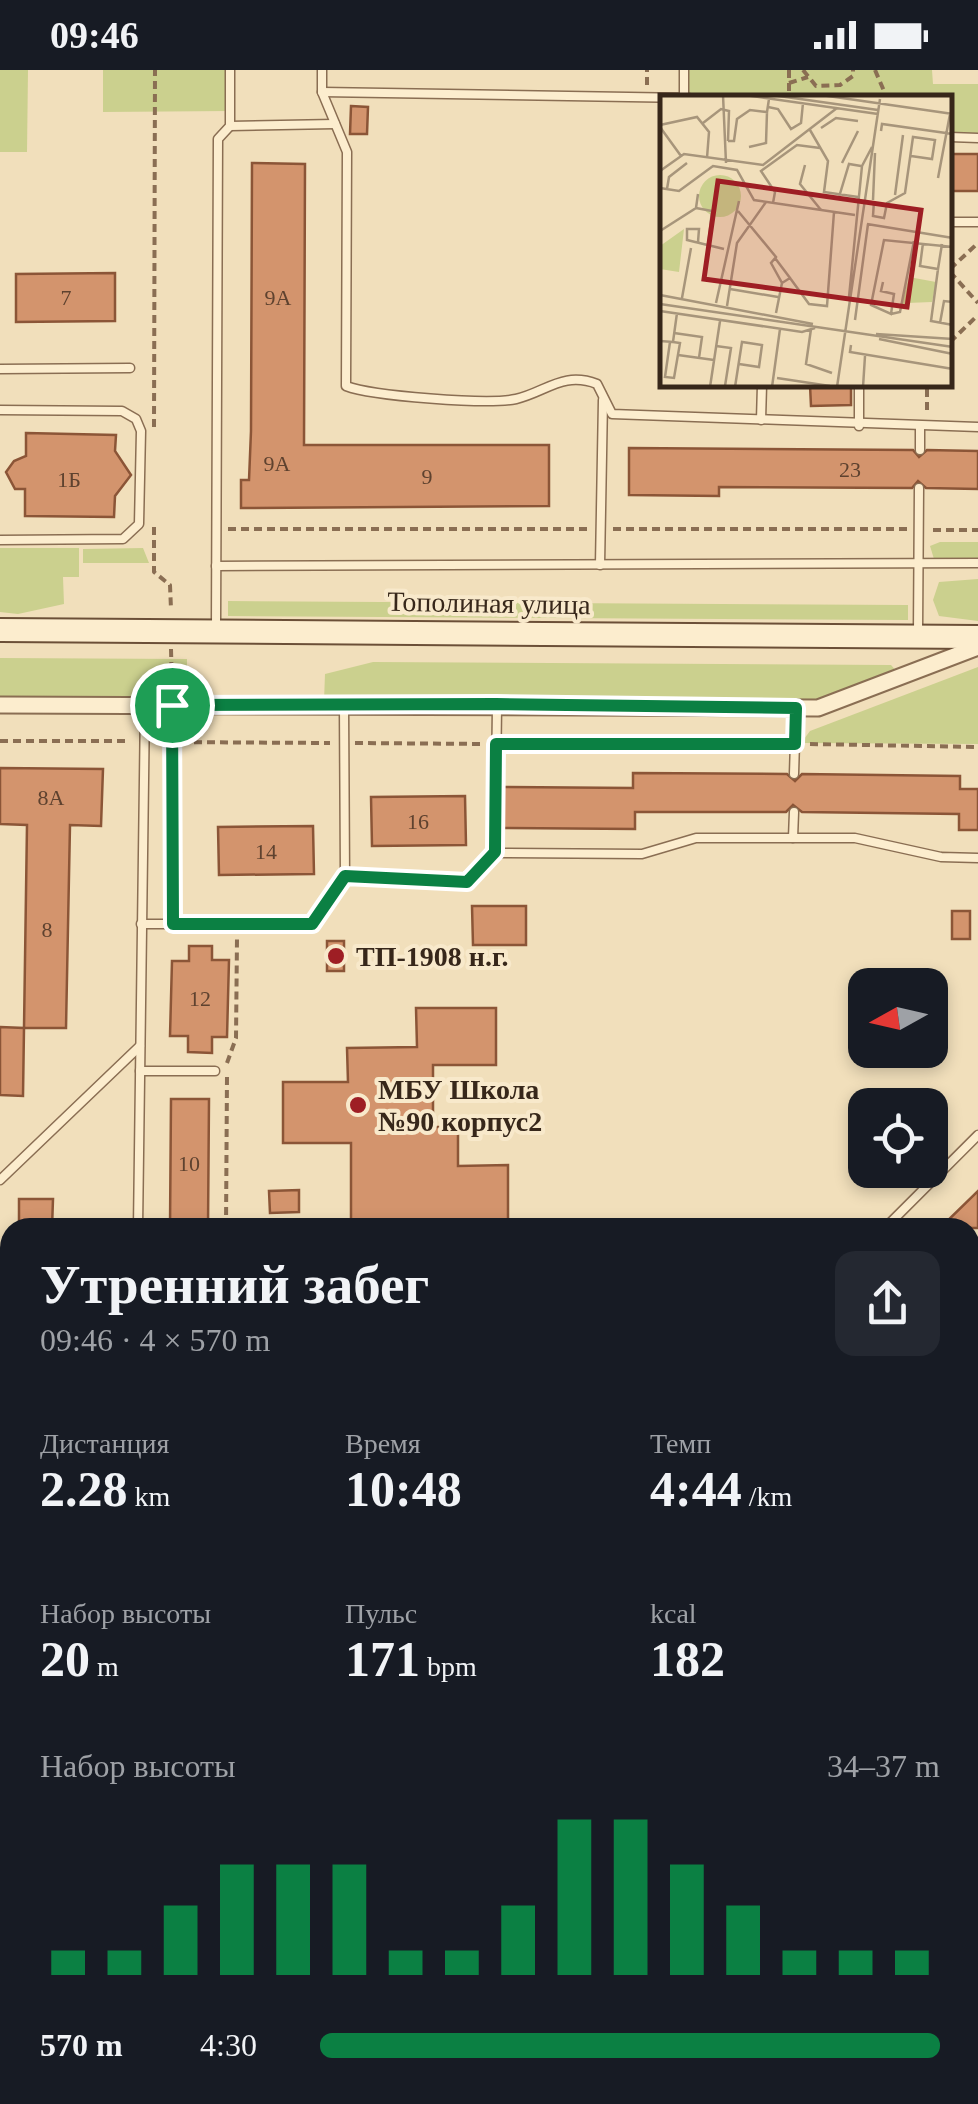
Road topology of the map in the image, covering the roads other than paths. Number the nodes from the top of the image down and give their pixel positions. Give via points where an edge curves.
1 (230, 70) edge
2 (322, 70) edge
3 (684, 70) edge
4 (322, 92) junction
5 (686, 95) edge
6 (660, 96) edge
7 (335, 124) junction
8 (230, 126) junction
9 (953, 137) edge
10 (978, 138) edge
11 (130, 368) dead end
12 (0, 369) edge
13 (762, 388) edge
14 (859, 388) edge
15 (603, 400) junction
16 (0, 410) edge
17 (761, 420) junction
18 (859, 426) junction
19 (923, 428) junction
20 (978, 428) edge
21 (920, 450) dead end
22 (919, 488) dead end
23 (0, 540) edge
24 (978, 563) edge
25 (918, 564) junction
26 (600, 565) junction
27 (216, 566) junction
28 (0, 630) edge
29 (216, 630) junction
30 (918, 637) junction
31 (978, 637) edge
32 (978, 647) edge
33 (496, 704) junction
34 (0, 705) edge
35 (145, 705) junction
36 (344, 705) junction
37 (796, 708) junction
38 (794, 774) dead end
39 (794, 812) dead end
40 (793, 838) junction
41 (495, 852) junction
42 (978, 858) edge
43 (345, 876) junction
44 (141, 924) junction
45 (140, 1046) junction
46 (140, 1071) junction
47 (215, 1071) dead end
48 (978, 1135) edge
49 (0, 1180) edge
50 (138, 1218) edge
51 (895, 1218) edge

1 - 8 lane
2 - 4 lane
3 - 5 lane
4 - 6 lane
4 - 7 lane
7 - 8 lane
7 - 15 lane via 346,152 346,386 370,395 516,399 558,380 582,378 596,384
8 - 27 lane via 218,139
9 - 10 lane
11 - 12 lane
13 - 17 lane
14 - 18 lane
15 - 17 lane via 612,414
15 - 26 lane
16 - 23 lane via 122,411 141,431 138,524 132,534
17 - 18 lane
18 - 19 lane
19 - 20 lane
19 - 21 lane
22 - 25 lane
24 - 25 lane
25 - 26 lane
25 - 30 lane
26 - 27 lane
27 - 29 lane
28 - 29 main road, Тополиная улица
29 - 30 main road, Тополиная улица
30 - 31 main road, Тополиная улица
32 - 37 street via 818,708
33 - 36 street
33 - 37 street
33 - 41 lane
34 - 35 street
35 - 36 street
35 - 44 lane
36 - 43 lane
37 - 38 lane
39 - 40 lane
40 - 41 lane via 696,838 642,854
40 - 42 lane via 855,838 940,858
41 - 43 lane via 467,882
43 - 44 lane via 312,924
44 - 45 lane
45 - 46 lane
45 - 49 lane
46 - 47 lane
46 - 50 lane
48 - 51 lane

